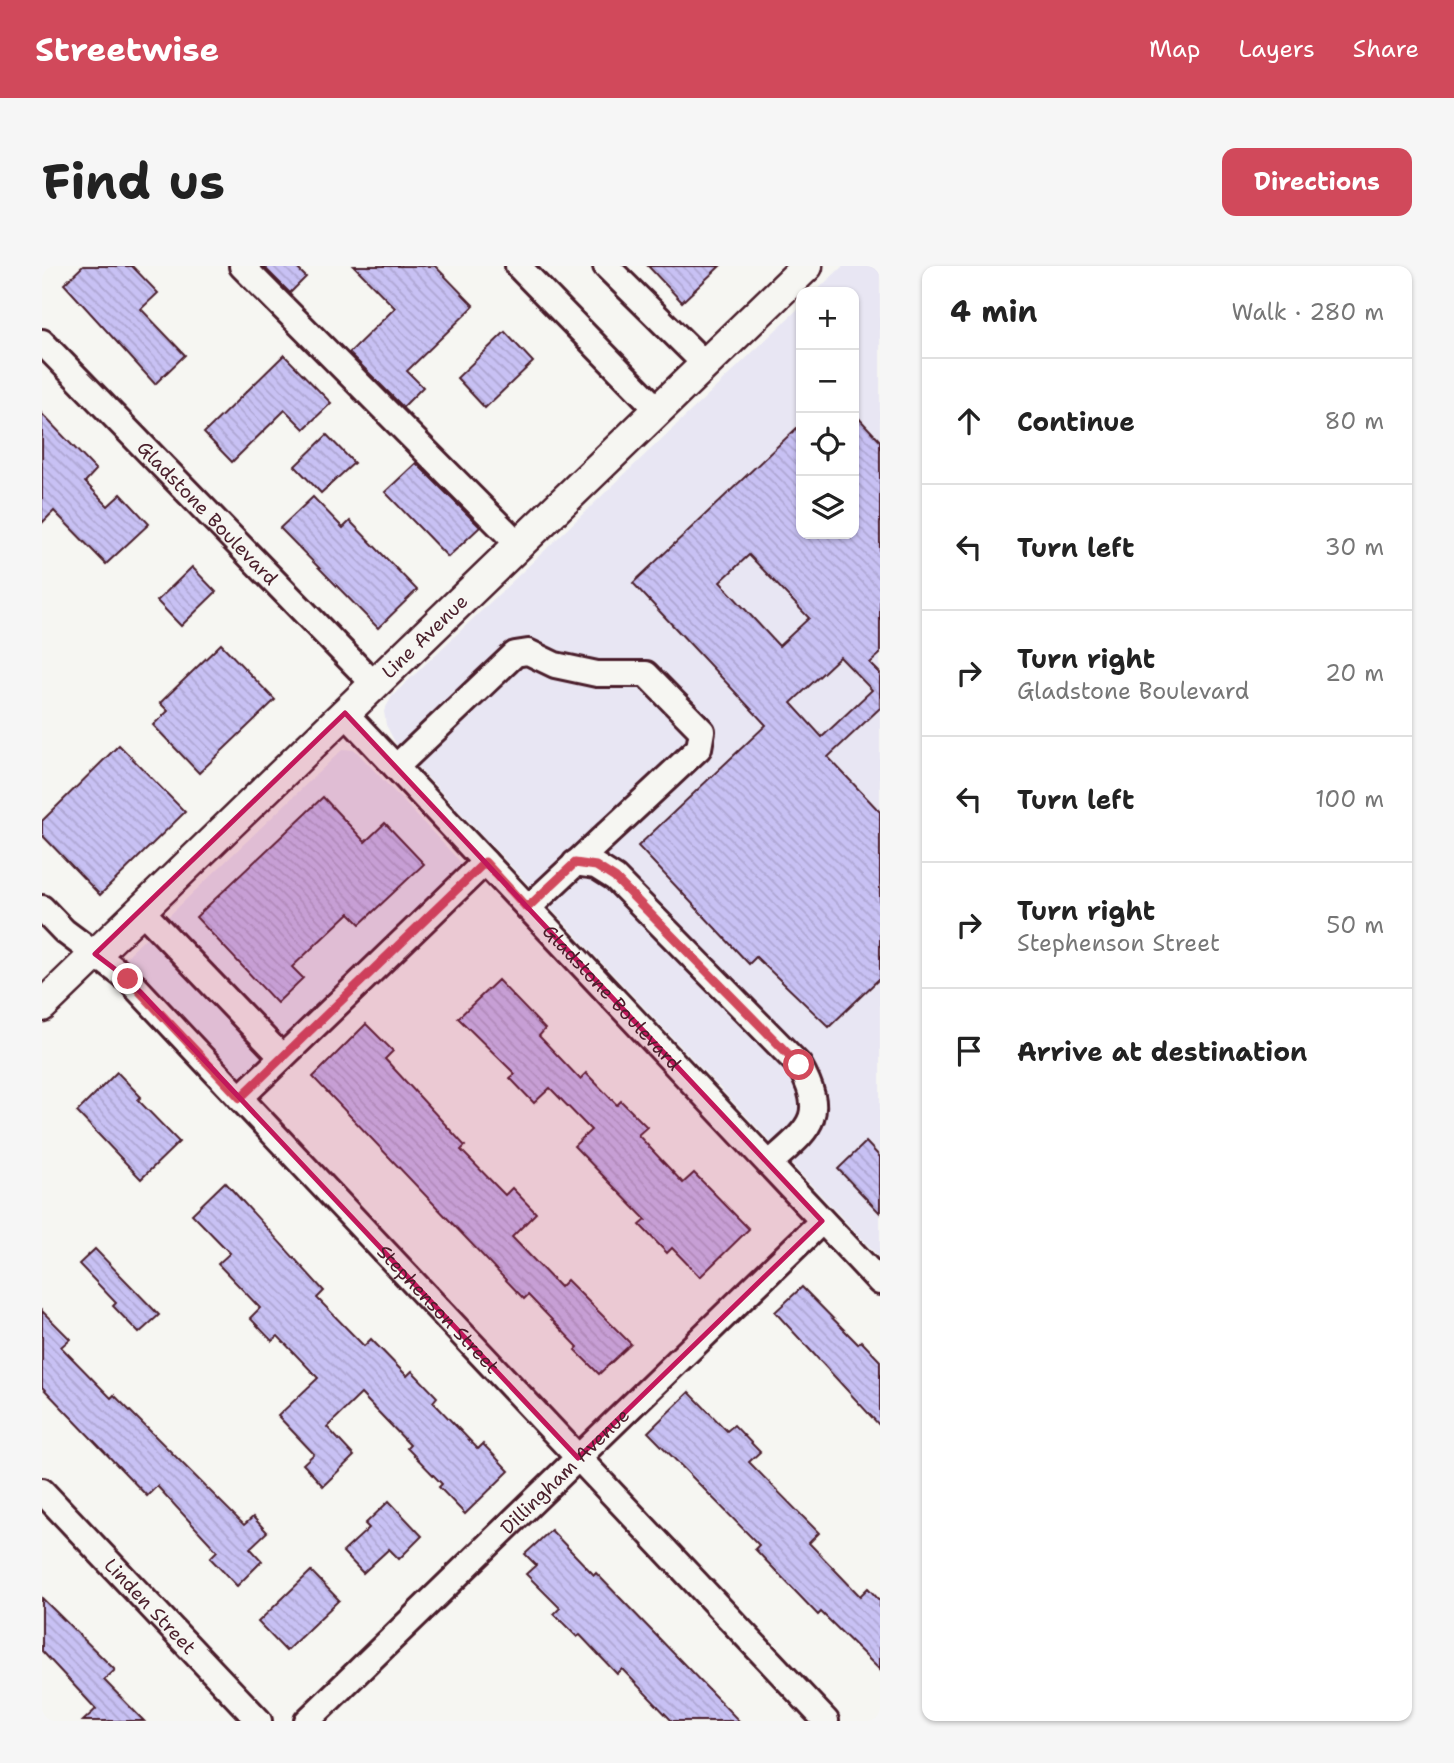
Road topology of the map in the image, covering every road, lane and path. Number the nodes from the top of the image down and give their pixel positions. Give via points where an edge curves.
1 (242, 266) edge
2 (518, 266) edge
3 (606, 266) edge
4 (807, 266) edge
5 (42, 342) edge
6 (705, 365) junction
7 (658, 410) junction
8 (519, 545) junction
9 (375, 685) junction
10 (345, 713) junction
11 (396, 767) junction
12 (485, 862) junction
13 (575, 863) junction
14 (42, 908) edge
15 (527, 908) junction
16 (141, 910) junction
17 (95, 954) junction
18 (42, 1006) edge
19 (282, 1057) junction
20 (240, 1098) junction
21 (769, 1164) junction
22 (822, 1221) junction
23 (880, 1282) edge
24 (578, 1458) junction
25 (42, 1491) edge
26 (259, 1721) edge
27 (307, 1721) edge
28 (826, 1721) edge

1 - 8 street
2 - 7 street
3 - 6 street
4 - 6 main road, Line Avenue
5 - 9 street, Gladstone Boulevard
6 - 7 main road, Line Avenue
7 - 8 main road, Line Avenue
8 - 9 main road, Line Avenue
9 - 10 main road, Line Avenue
10 - 11 street, Gladstone Boulevard
10 - 16 main road, Line Avenue
11 - 12 street, Gladstone Boulevard
11 - 13 street via 515,654 528,652 555,665 597,674 646,674 702,731 698,748
12 - 15 street, Gladstone Boulevard
12 - 19 street
13 - 15 street
13 - 21 street via 596,866 615,878 799,1065 816,1108 808,1129
14 - 17 street, Stephenson Street
15 - 21 street, Gladstone Boulevard
16 - 17 main road, Line Avenue
16 - 19 street
17 - 18 main road, Line Avenue
17 - 20 street, Stephenson Street via 128,979
19 - 20 street
20 - 24 street, Stephenson Street
21 - 22 street, Gladstone Boulevard
22 - 23 street, Gladstone Boulevard
22 - 24 street, Dillingham Avenue
24 - 27 street, Dillingham Avenue
24 - 28 street, Stephenson Street
25 - 26 street, Linden Street

